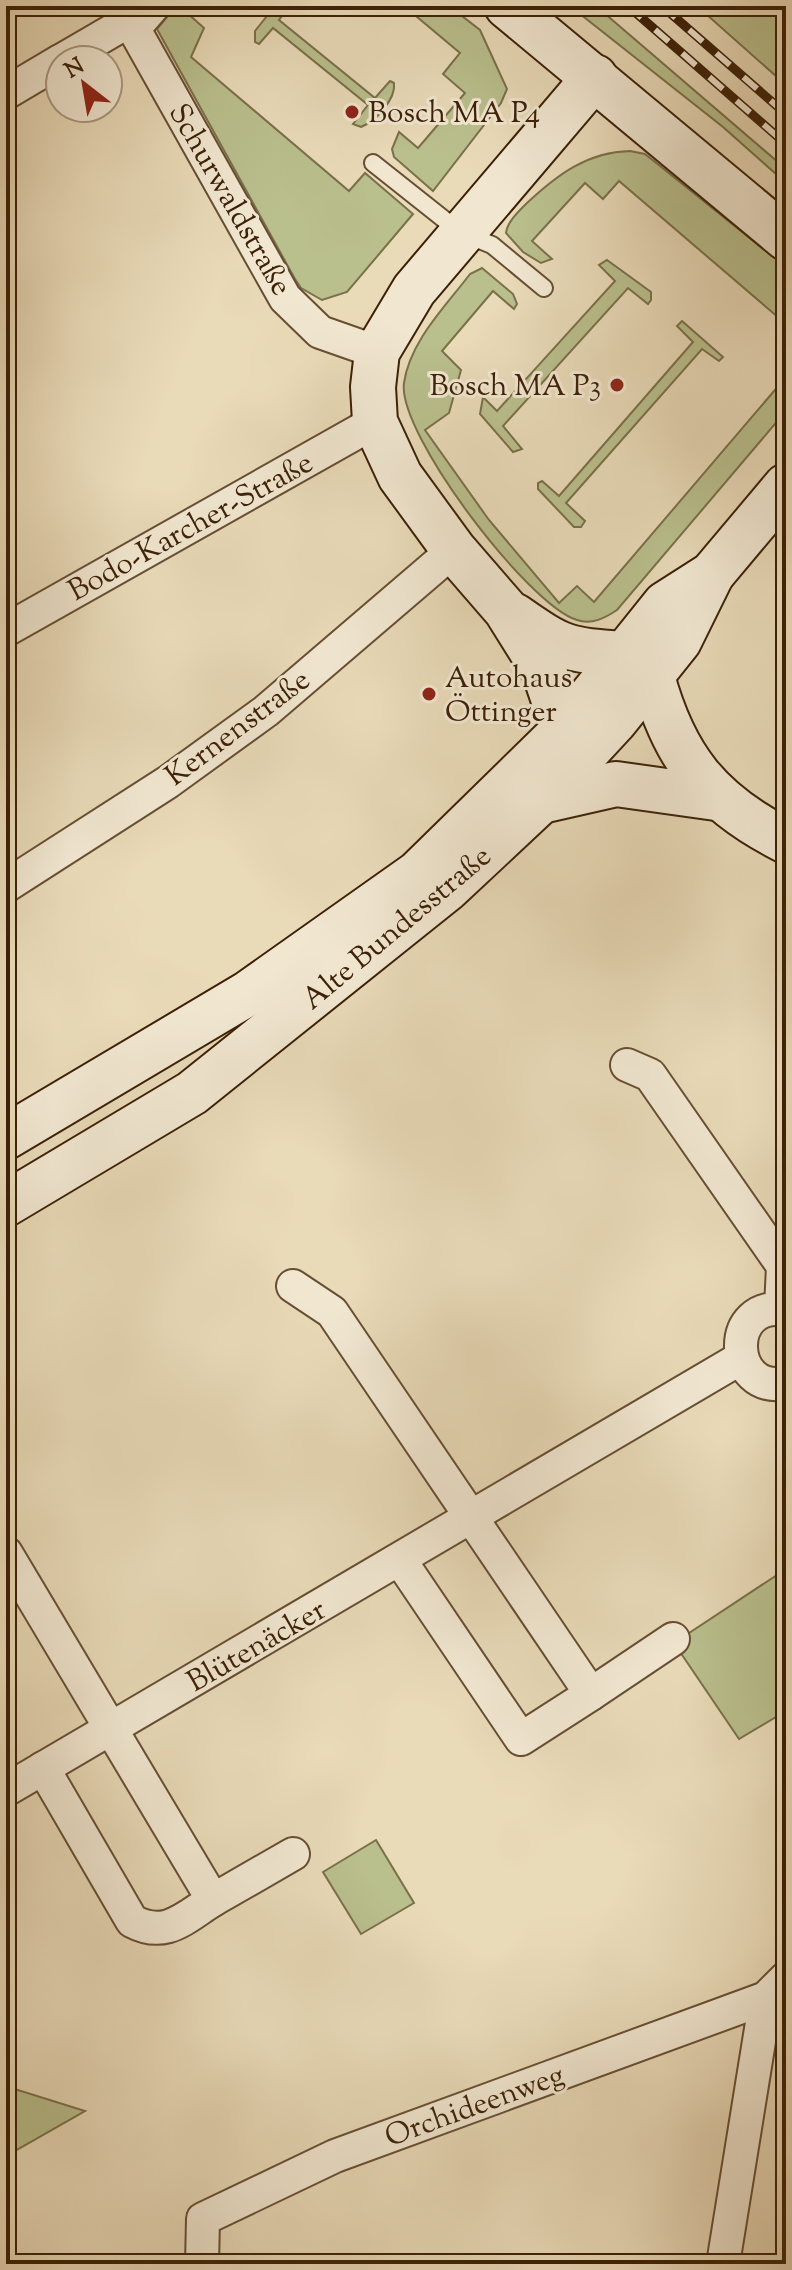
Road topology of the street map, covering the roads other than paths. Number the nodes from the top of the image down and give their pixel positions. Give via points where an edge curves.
1 (164, 6) edge
2 (507, 6) edge
3 (129, 21) edge
4 (90, 44) edge
5 (44, 71) edge
6 (595, 77) junction
7 (6, 93) edge
8 (373, 163) dead end
9 (460, 232) junction
10 (786, 238) edge
11 (544, 288) dead end
12 (377, 352) junction
13 (375, 422) junction
14 (786, 486) edge
15 (454, 550) junction
16 (506, 610) junction
17 (6, 630) edge
18 (638, 665) junction
19 (564, 730) junction
20 (716, 798) junction
21 (541, 801) junction
22 (786, 841) edge
23 (6, 886) edge
24 (627, 1065) dead end
25 (6, 1137) edge
26 (6, 1204) edge
27 (293, 1286) dead end
28 (784, 1309) edge
29 (741, 1358) junction
30 (784, 1394) edge
31 (474, 1518) junction
32 (6, 1553) edge
33 (400, 1560) junction
34 (673, 1639) dead end
35 (591, 1694) junction
36 (111, 1728) junction
37 (43, 1768) junction
38 (6, 1790) edge
39 (293, 1854) dead end
40 (213, 1900) junction
41 (776, 1988) edge
42 (202, 2264) edge
43 (723, 2264) edge

1 - 3 lane
2 - 6 main road
3 - 4 street
3 - 12 street, Schurwaldstraße via 285,298 320,332
5 - 7 street
6 - 9 main road
6 - 10 main road
8 - 9 lane
9 - 11 lane via 492,245
9 - 12 main road via 414,290
12 - 13 main road
13 - 15 main road via 400,476
13 - 17 street, Bodo-Karcher-Straße
14 - 18 main road, Alte Bundesstraße via 712,574 665,604
15 - 16 main road
15 - 23 street, Kernenstraße via 266,711 168,782
16 - 18 main road via 556,645
16 - 19 main road via 544,671
18 - 19 main road, Alte Bundesstraße
18 - 20 main road via 680,751
18 - 21 main road, Alte Bundesstraße
19 - 25 main road, Alte Bundesstraße via 418,873 247,994
20 - 21 main road via 616,784
20 - 22 main road
21 - 26 main road, Alte Bundesstraße via 448,888 192,1093
24 - 28 street via 650,1075 783,1266
27 - 31 street via 332,1312
28 - 29 street via 757,1314 748,1322 739,1345
29 - 30 street via 756,1378
29 - 31 street, Blütenäcker
31 - 33 street, Blütenäcker
31 - 35 street
32 - 36 street
33 - 35 street via 521,1739
33 - 36 street, Blütenäcker
34 - 35 street
36 - 37 street, Blütenäcker
36 - 40 street
37 - 38 street, Blütenäcker
37 - 40 street via 132,1921 149,1930 171,1926
39 - 40 street
41 - 42 street, Orchideenweg via 322,2162 203,2219
41 - 43 street

